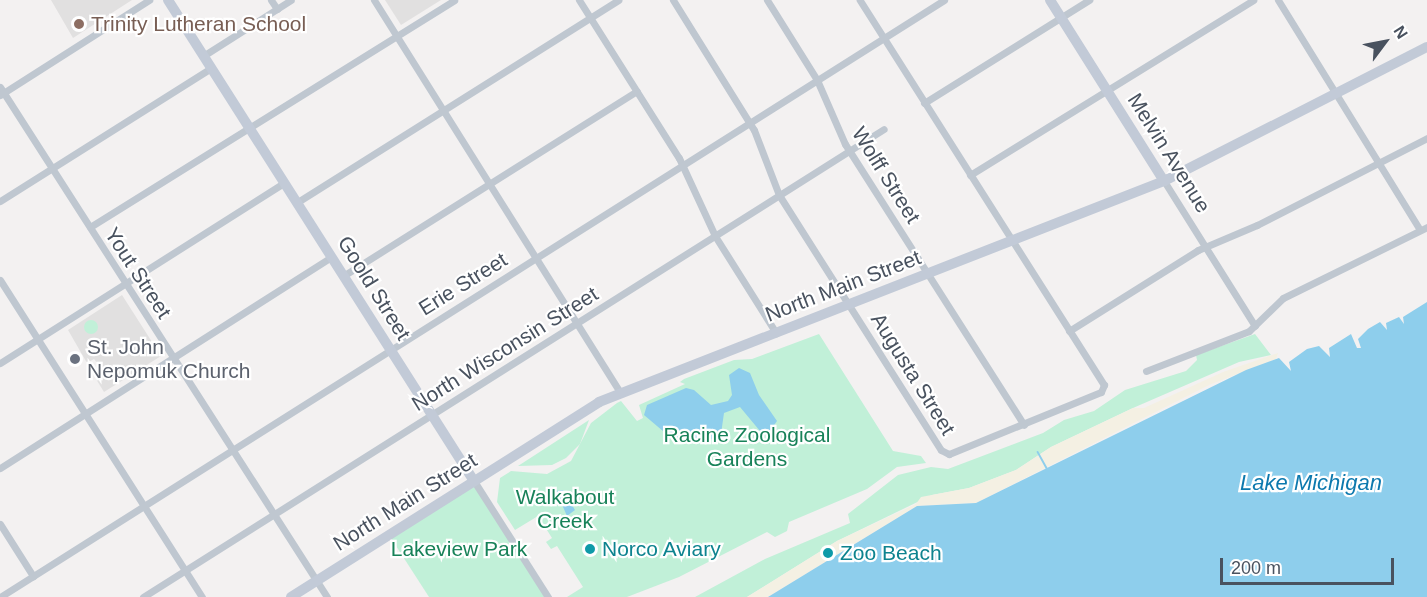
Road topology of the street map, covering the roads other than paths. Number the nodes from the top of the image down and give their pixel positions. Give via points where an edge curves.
1 (149, 0) edge
2 (168, 0) edge
3 (271, 0) edge
4 (291, 0) edge
5 (374, 0) edge
6 (454, 0) edge
7 (579, 0) edge
8 (618, 0) edge
9 (673, 0) edge
10 (767, 0) edge
11 (860, 0) edge
12 (944, 0) edge
13 (1050, 0) edge
14 (1089, 0) edge
15 (1253, 0) edge
16 (1278, 0) edge
17 (277, 9) junction
18 (590, 17) junction
19 (1061, 17) junction
20 (397, 36) junction
21 (884, 38) junction
22 (1427, 47) edge
23 (203, 56) junction
24 (211, 68) junction
25 (817, 80) junction
26 (1105, 89) junction
27 (637, 91) junction
28 (1, 92) edge
29 (1336, 94) junction
30 (924, 103) junction
31 (443, 110) junction
32 (750, 122) junction
33 (248, 127) junction
34 (884, 129) dead end
35 (1427, 138) edge
36 (849, 151) junction
37 (1379, 163) junction
38 (683, 165) junction
39 (52, 169) junction
40 (970, 175) junction
41 (1164, 181) junction
42 (284, 183) junction
43 (490, 184) junction
44 (779, 195) junction
45 (0, 201) edge
46 (296, 203) junction
47 (90, 227) junction
48 (1423, 228) edge
49 (715, 236) junction
50 (1013, 242) junction
51 (1205, 247) junction
52 (331, 257) junction
53 (536, 257) junction
54 (929, 274) junction
55 (343, 276) junction
56 (0, 280) edge
57 (126, 283) junction
58 (849, 305) junction
59 (578, 322) junction
60 (1255, 326) junction
61 (1069, 331) junction
62 (776, 333) junction
63 (38, 339) junction
64 (390, 350) junction
65 (173, 357) junction
66 (0, 363) edge
67 (1146, 371) dead end
68 (621, 393) junction
69 (85, 413) junction
70 (432, 415) junction
71 (1024, 425) junction
72 (232, 450) junction
73 (0, 468) edge
74 (474, 481) junction
75 (144, 506) junction
76 (274, 515) junction
77 (0, 524) edge
78 (185, 570) junction
79 (33, 576) junction
80 (317, 581) junction
81 (0, 597) edge
82 (143, 597) edge
83 (202, 597) edge
84 (291, 597) edge
85 (327, 597) edge
86 (548, 597) edge

1 - 28 street
2 - 23 main road, Goold Street
3 - 17 street
4 - 17 street
5 - 20 street
6 - 20 street
7 - 18 street
8 - 18 street
9 - 32 street, Augusta Street
10 - 25 street, Wolff Street
11 - 21 street
12 - 21 street, Erie Street
13 - 19 main road, Melvin Avenue
14 - 19 street
15 - 26 street
16 - 29 street
17 - 23 street
18 - 27 street
18 - 31 street
19 - 26 main road, Melvin Avenue
19 - 30 street
20 - 31 street
20 - 33 street
21 - 25 street, Erie Street
21 - 30 street
22 - 29 main road, North Main Street
23 - 24 main road, Goold Street
24 - 33 main road, Goold Street
24 - 39 street
25 - 32 street, Erie Street
25 - 36 street, Wolff Street
26 - 40 street
26 - 41 main road, Melvin Avenue
27 - 38 street
27 - 43 street
28 - 39 street, Yout Street
29 - 37 street
29 - 41 main road, North Main Street
30 - 40 street
31 - 43 street
31 - 46 street
32 - 38 street, Erie Street
32 - 44 street, Augusta Street
33 - 42 main road, Goold Street
33 - 47 street
34 - 36 street, North Wisconsin Street
35 - 37 street
36 - 44 street, North Wisconsin Street
36 - 54 street, Wolff Street
37 - 48 street
37 - 51 street
38 - 49 street
38 - 53 street, Erie Street
39 - 45 street
39 - 47 street, Yout Street
40 - 50 street
41 - 50 main road, North Main Street
41 - 51 street, Melvin Avenue
42 - 46 main road, Goold Street
42 - 57 street
43 - 53 street
43 - 55 street
44 - 49 street, North Wisconsin Street
44 - 58 street, Augusta Street
46 - 52 main road, Goold Street
47 - 57 street, Yout Street
48 - 60 street via 1283,298
49 - 59 street, North Wisconsin Street
49 - 62 street
50 - 54 main road, North Main Street
50 - 61 street
51 - 60 street, Melvin Avenue
51 - 61 street
52 - 55 main road, Goold Street
52 - 65 street
53 - 59 street
53 - 64 street, Erie Street
54 - 58 main road, North Main Street
54 - 71 street, Wolff Street
55 - 64 main road, Goold Street
56 - 63 street
57 - 63 street
57 - 65 street, Yout Street
58 - 62 main road, North Main Street
58 - 71 street, Augusta Street via 946,454
59 - 68 street
59 - 70 street, North Wisconsin Street
60 - 67 street
61 - 71 street via 1104,388
62 - 68 main road, North Main Street
63 - 66 street
63 - 69 street
64 - 70 main road, Goold Street
64 - 72 street, Erie Street
65 - 69 street
65 - 72 street, Yout Street
68 - 74 main road, North Main Street via 589,407
69 - 73 street
69 - 75 street
70 - 74 main road, Goold Street
70 - 76 street, North Wisconsin Street
72 - 75 street, Erie Street
72 - 76 street, Yout Street
74 - 80 main road, North Main Street
74 - 86 street, Goold Street
75 - 78 street
75 - 79 street, Erie Street
76 - 78 street, North Wisconsin Street
76 - 80 street, Yout Street
77 - 79 street
78 - 82 street, North Wisconsin Street
78 - 83 street
79 - 81 street, Erie Street
80 - 84 main road, North Main Street
80 - 85 street, Yout Street

